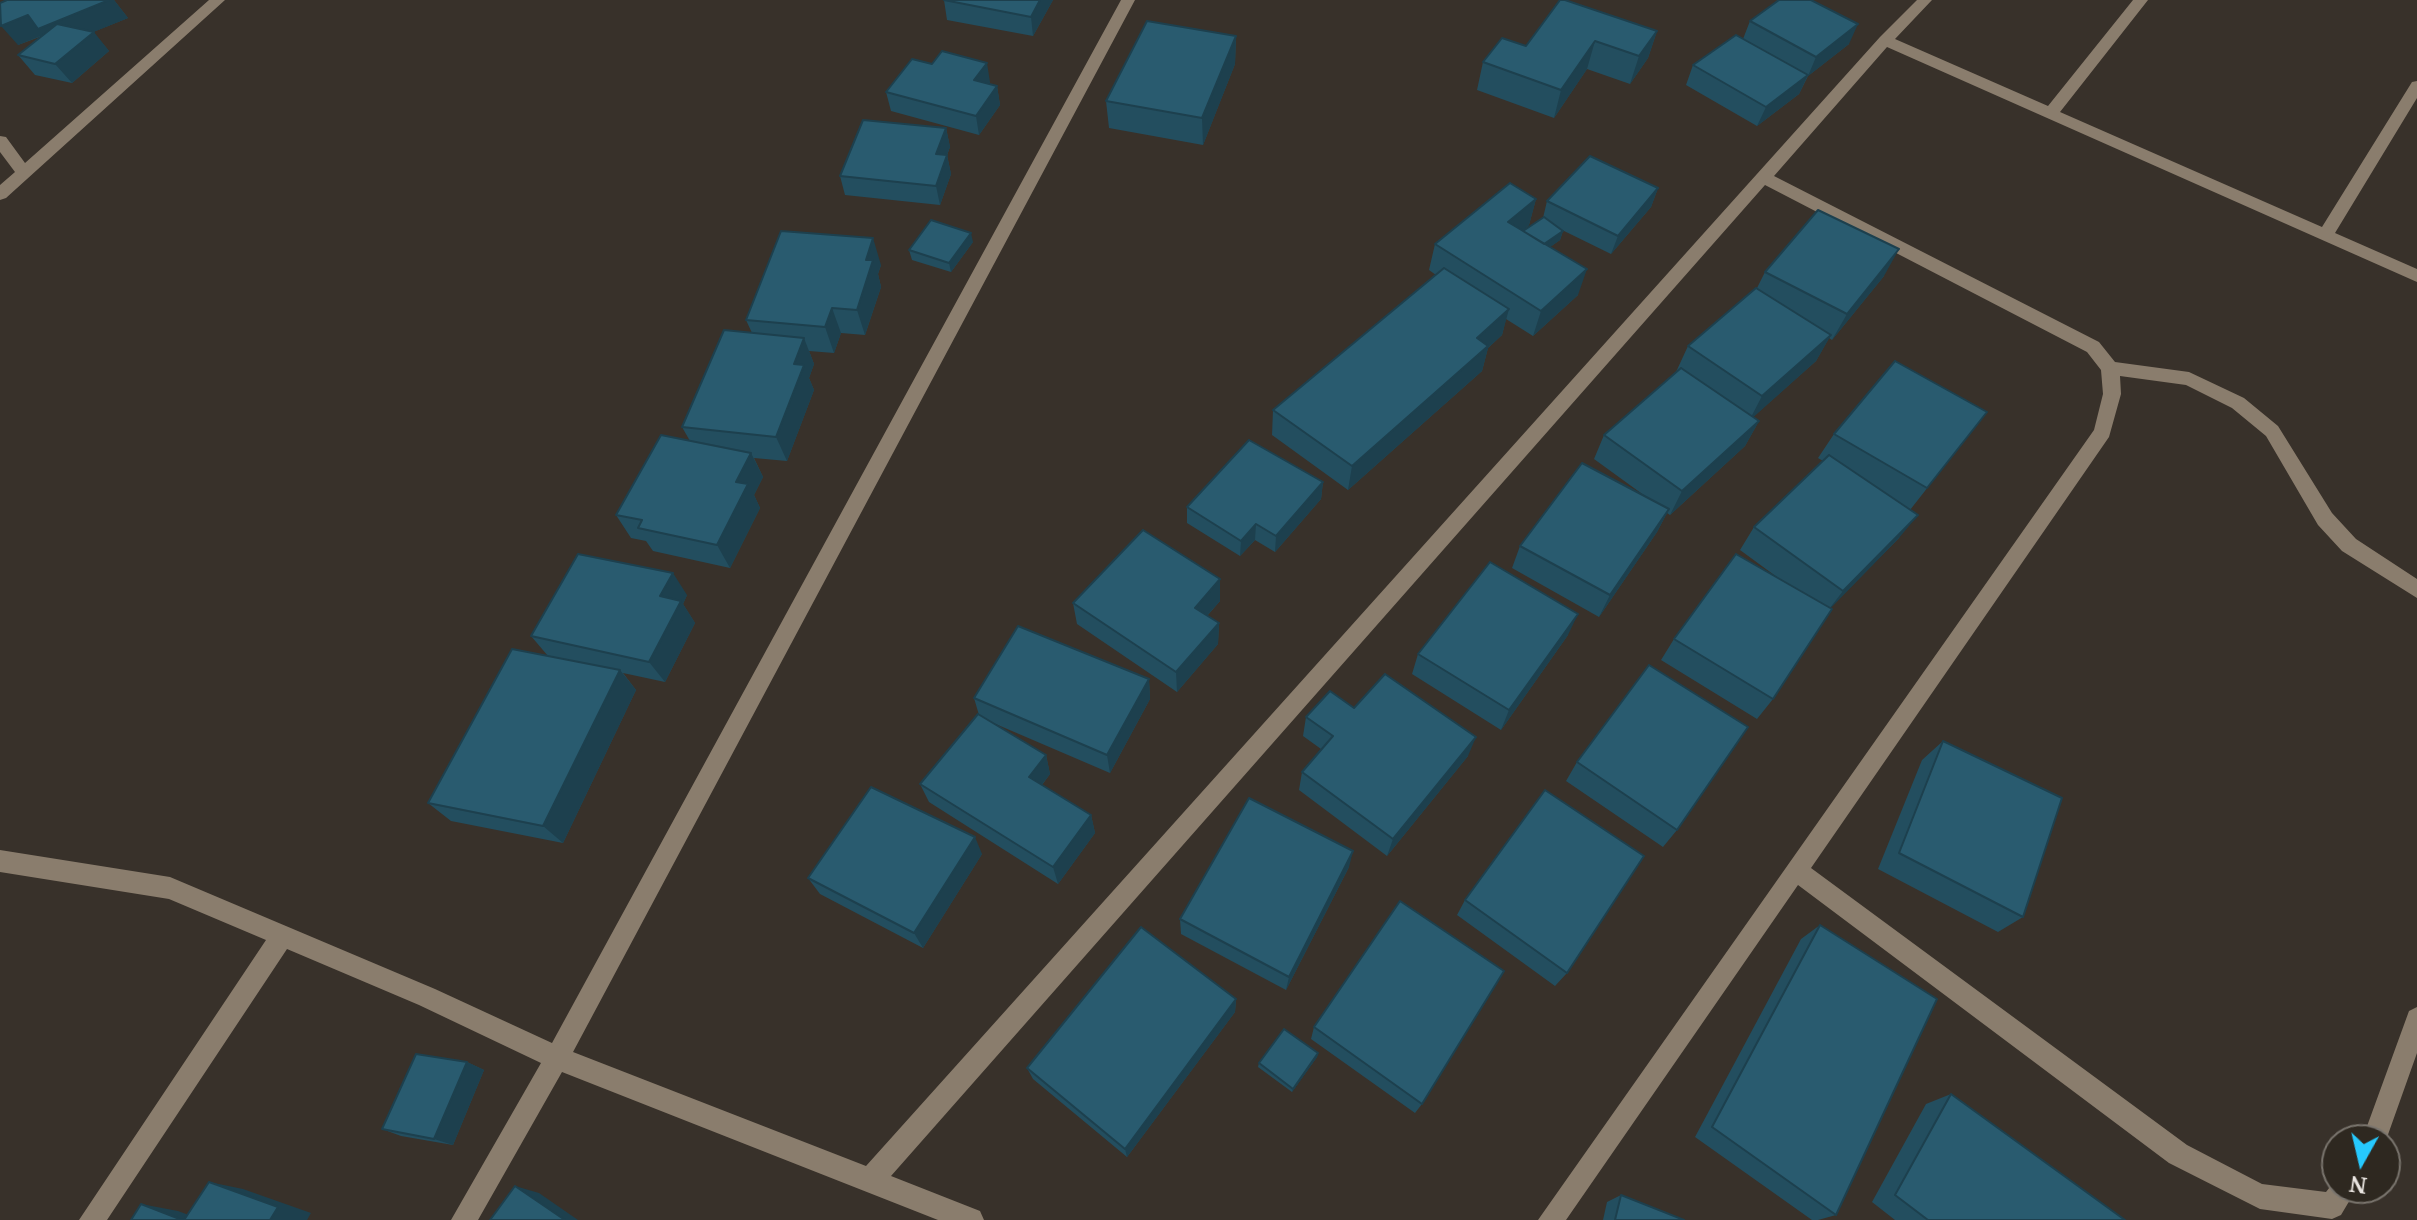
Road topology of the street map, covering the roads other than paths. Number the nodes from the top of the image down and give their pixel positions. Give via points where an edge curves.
1 (218, 0) edge
2 (1128, 0) edge
3 (1925, 0) edge
4 (2141, 0) edge
5 (1885, 40) junction
6 (2417, 86) edge
7 (2050, 114) junction
8 (0, 141) edge
9 (24, 172) junction
10 (1763, 177) junction
11 (0, 194) edge
12 (2325, 236) junction
13 (2417, 276) edge
14 (2110, 368) junction
15 (2417, 590) edge
16 (0, 861) edge
17 (1796, 870) junction
18 (282, 936) junction
19 (2417, 1019) edge
20 (557, 1058) junction
21 (2380, 1124) edge
22 (871, 1180) junction
23 (2333, 1204) edge
24 (92, 1220) edge
25 (464, 1220) edge
26 (971, 1220) edge
27 (1551, 1220) edge

1 - 9 street
2 - 20 street
3 - 5 street
4 - 7 street
5 - 7 street
5 - 10 street
6 - 12 street
7 - 12 street
8 - 9 street
9 - 11 street
10 - 14 street via 2093,347
10 - 22 street
12 - 13 street
14 - 15 street via 2189,379 2238,403 2272,431 2325,519 2349,545
14 - 17 street via 2112,394 2103,432
16 - 18 street via 170,888
17 - 23 street via 2178,1154 2260,1196
17 - 27 street
18 - 20 street
18 - 24 street
19 - 21 street
20 - 22 street
20 - 25 street
22 - 26 street

